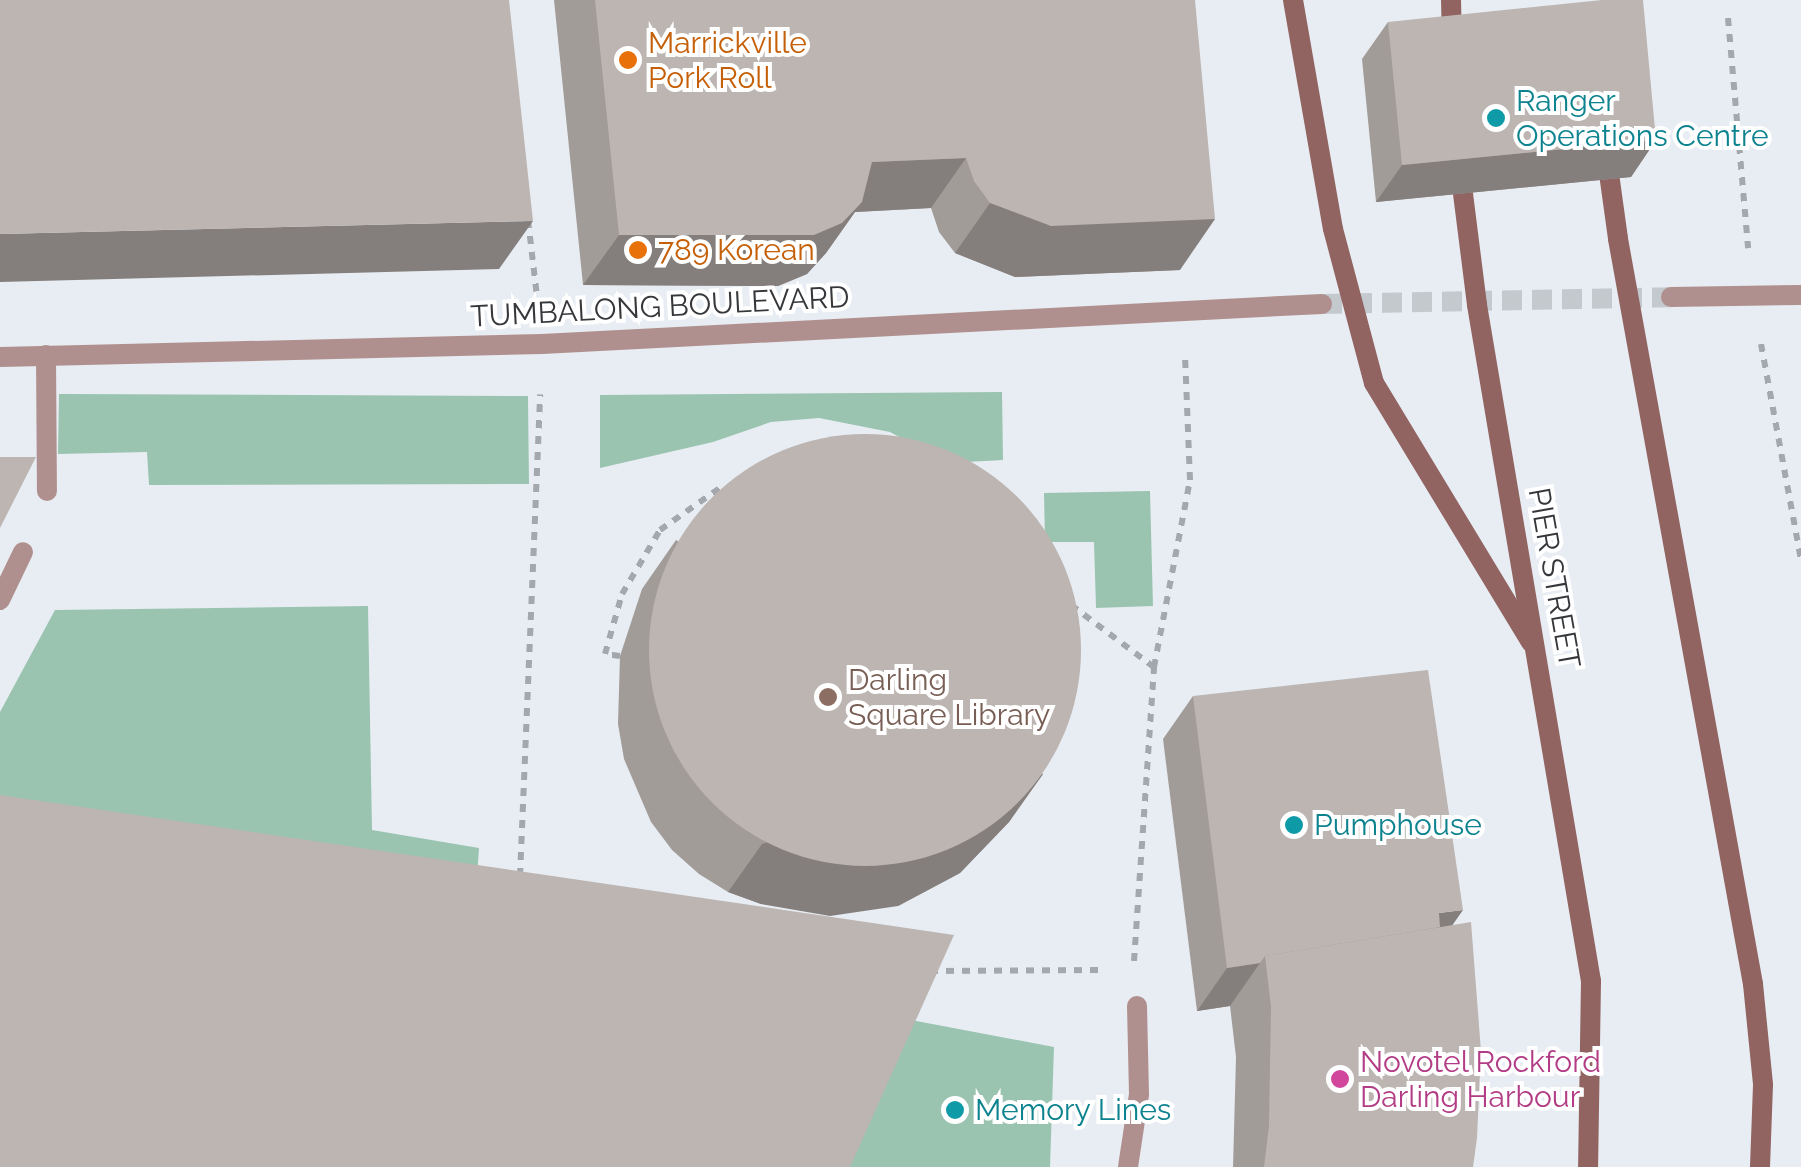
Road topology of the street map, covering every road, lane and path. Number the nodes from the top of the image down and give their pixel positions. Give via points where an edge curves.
1 (1293, 0) edge
2 (1451, 0) edge
3 (1453, 58) edge
4 (1604, 132) edge
5 (1458, 154) edge
6 (527, 210) edge
7 (1801, 294) edge
8 (1672, 297) tunnel mouth
9 (1322, 304) tunnel mouth
10 (1183, 311) junction
11 (542, 344) junction
12 (46, 356) junction
13 (0, 357) edge
14 (730, 482) edge
15 (47, 492) dead end
16 (23, 552) dead end
17 (0, 600) edge
18 (1067, 601) edge
19 (1538, 652) junction
20 (620, 656) dead end
21 (1154, 667) junction
22 (520, 878) edge
23 (914, 969) edge
24 (1133, 970) junction
25 (1136, 1006) joint
26 (1128, 1167) edge
27 (1588, 1167) edge
28 (1760, 1167) edge

1 - 19 main road via 1333,228 1374,383
2 - 3 main road
4 - 28 main road via 1753,984 1763,1085
5 - 19 main road, PIER STREET via 1477,304
6 - 11 path
7 - 8 street
9 - 10 street, TUMBALONG BOULEVARD
10 - 11 street, TUMBALONG BOULEVARD
10 - 21 path via 1190,480
11 - 12 street, TUMBALONG BOULEVARD
11 - 22 path
12 - 13 street, TUMBALONG BOULEVARD
12 - 15 street
14 - 20 path via 660,530 622,594 605,654
16 - 17 street
18 - 21 path
19 - 27 main road, PIER STREET via 1591,981
21 - 24 path
23 - 24 path
24 - 25 path
25 - 26 street via 1138,1094

